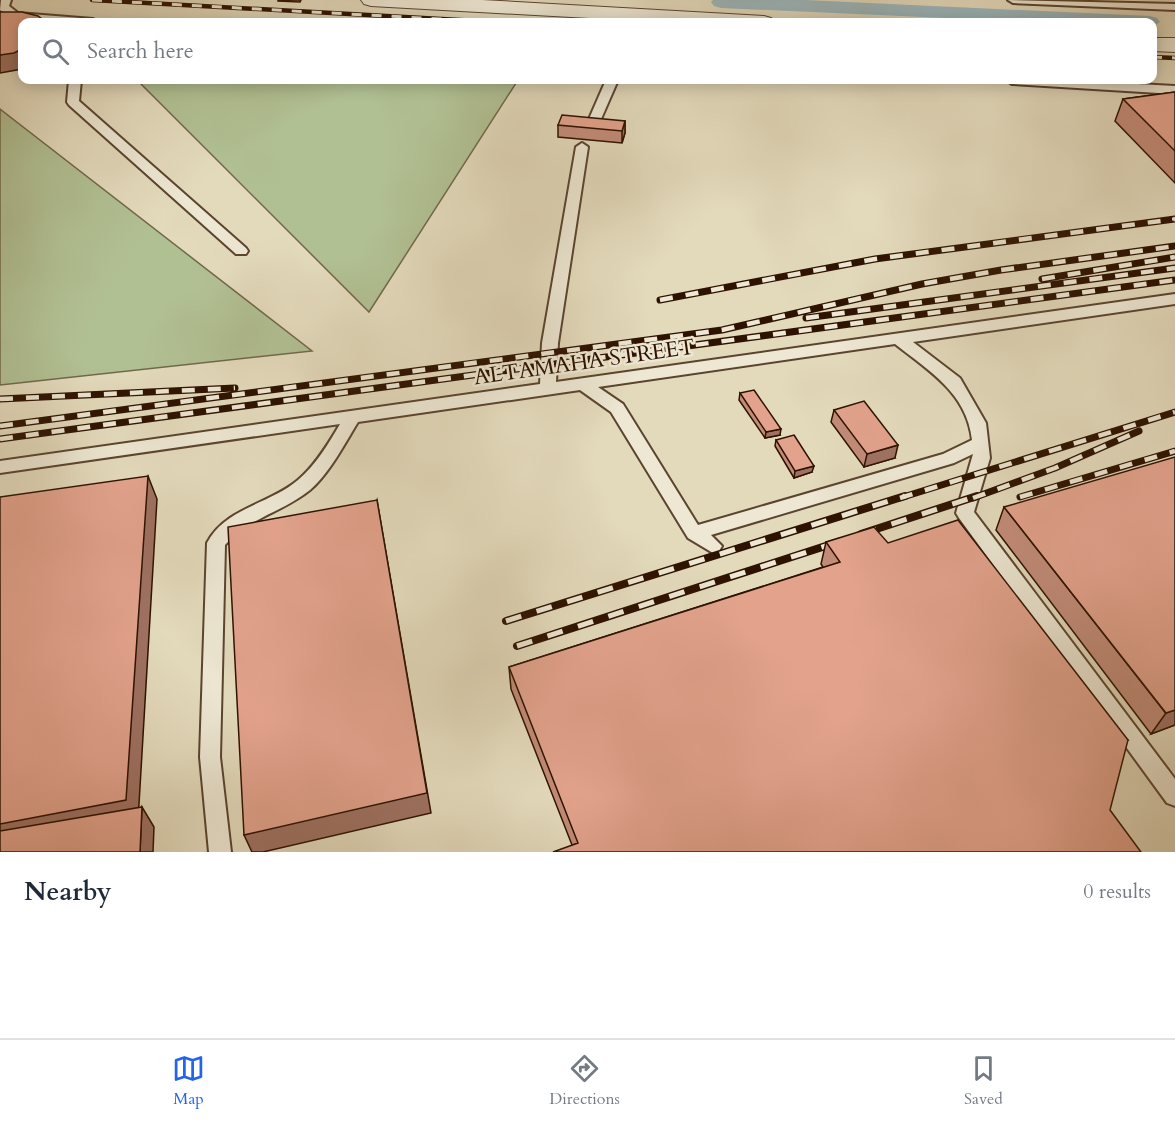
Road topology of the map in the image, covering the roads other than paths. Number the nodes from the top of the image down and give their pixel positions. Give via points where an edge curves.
1 (6, 0) edge
2 (371, 0) edge
3 (1013, 0) edge
4 (428, 1) edge
5 (1072, 1) edge
6 (1175, 7) edge
7 (41, 18) edge
8 (633, 18) edge
9 (1157, 44) edge
10 (1175, 45) edge
11 (75, 84) edge
12 (610, 84) edge
13 (1077, 84) edge
14 (1175, 90) edge
15 (595, 119) edge
16 (582, 147) dead end
17 (241, 251) dead end
18 (1175, 299) edge
19 (899, 339) junction
20 (584, 384) junction
21 (548, 388) junction
22 (353, 416) junction
23 (980, 443) junction
24 (0, 467) edge
25 (694, 533) junction
26 (712, 546) dead end
27 (1175, 796) edge
28 (220, 852) edge

1 - 7 lane via 3,7 15,16
2 - 4 street
3 - 5 lane
4 - 8 street
5 - 6 lane
9 - 10 street
11 - 17 lane via 73,102
12 - 15 lane
13 - 14 lane
16 - 21 lane via 550,343
18 - 19 lane, ALTAMAHA STREET
19 - 20 lane, ALTAMAHA STREET
19 - 23 lane via 954,382 978,423
20 - 21 lane, ALTAMAHA STREET
20 - 25 lane via 617,408
21 - 22 lane, ALTAMAHA STREET
22 - 24 lane, ALTAMAHA STREET
22 - 28 lane via 333,450 304,485 231,526 216,543 210,756
23 - 25 lane via 948,459
23 - 27 lane via 982,458 965,513
25 - 26 lane

